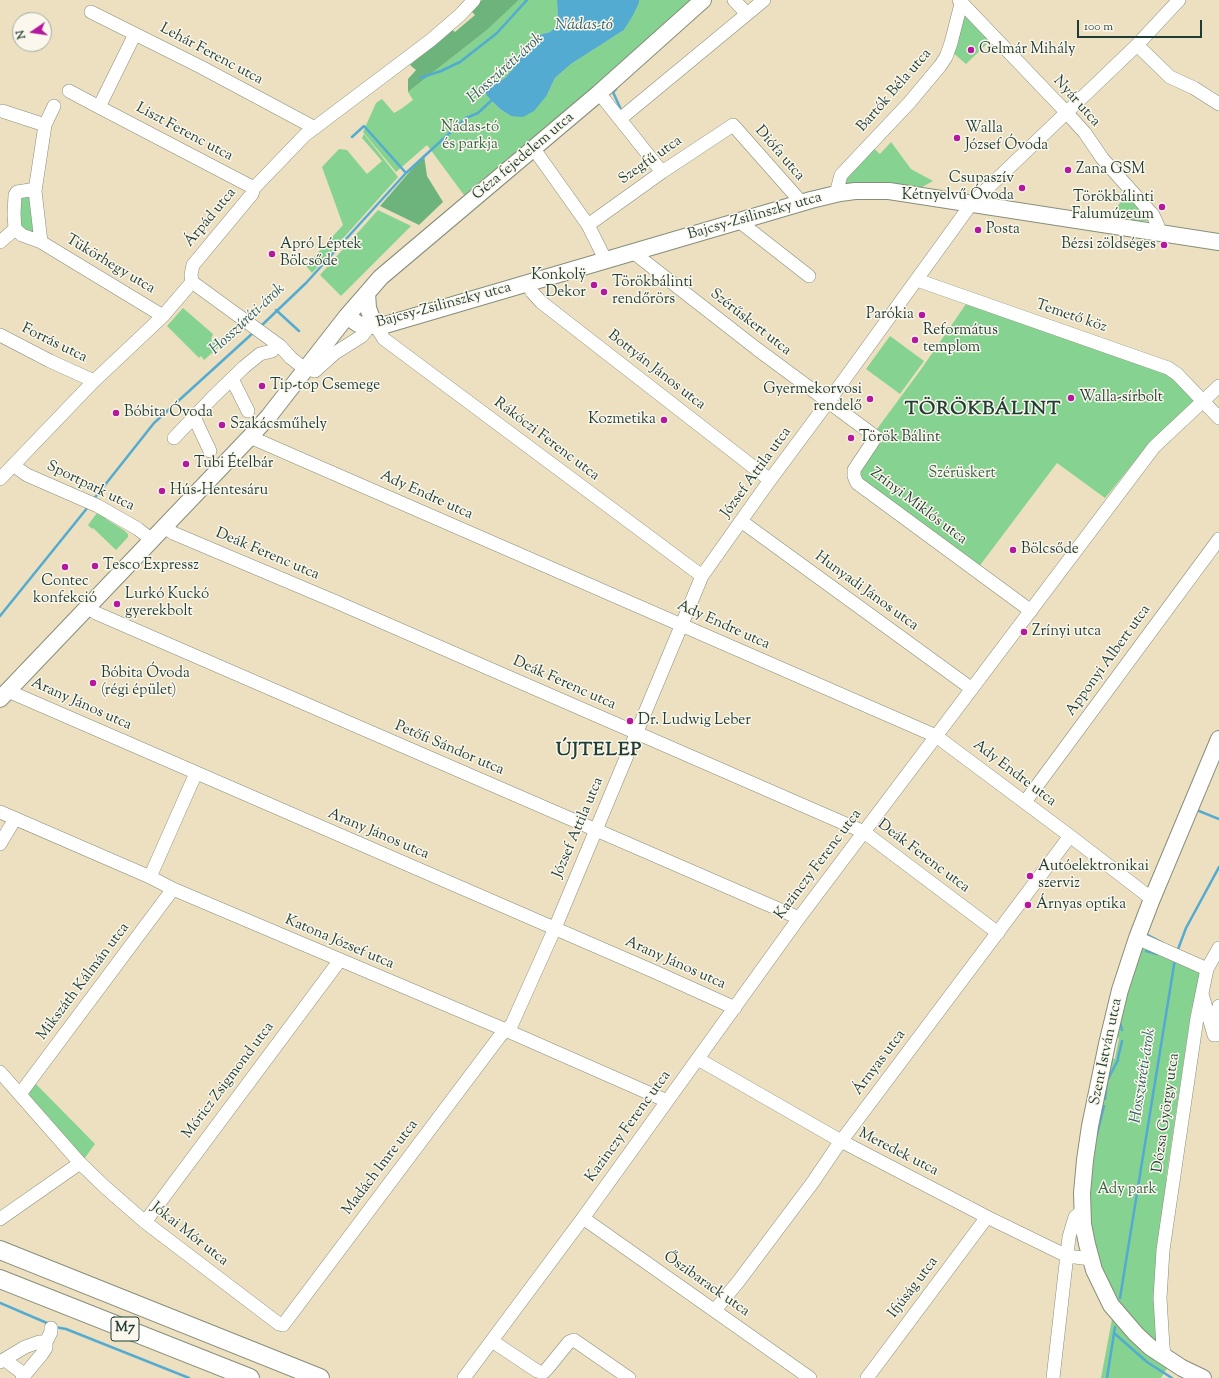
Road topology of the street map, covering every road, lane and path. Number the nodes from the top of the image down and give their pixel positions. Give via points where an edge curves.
1 (474, 0) edge
2 (703, 0) edge
3 (734, 0) edge
4 (764, 0) edge
5 (1179, 0) edge
6 (960, 1) edge
7 (91, 12) dead end
8 (747, 14) junction
9 (135, 34) junction
10 (1137, 45) junction
11 (69, 91) dead end
12 (599, 93) junction
13 (1219, 104) edge
14 (54, 106) dead end
15 (99, 106) junction
16 (2, 111) dead end
17 (1066, 112) junction
18 (620, 119) junction
19 (45, 124) junction
20 (733, 125) joint
21 (315, 128) junction
22 (534, 149) junction
23 (662, 172) junction
24 (254, 188) junction
25 (35, 191) junction
26 (836, 194) junction
27 (802, 203) junction
28 (972, 203) junction
29 (740, 222) junction
30 (588, 225) junction
31 (15, 229) junction
32 (1158, 232) junction
33 (0, 242) edge
34 (41, 242) junction
35 (1219, 242) edge
36 (634, 253) junction
37 (606, 261) junction
38 (809, 276) dead end
39 (917, 280) junction
40 (192, 282) junction
41 (528, 283) junction
42 (367, 293) junction
43 (163, 316) junction
44 (347, 316) junction
45 (373, 326) junction
46 (0, 335) edge
47 (276, 344) junction
48 (305, 369) junction
49 (232, 379) junction
50 (94, 381) junction
51 (1219, 386) edge
52 (1203, 401) junction
53 (828, 402) junction
54 (248, 411) dead end
55 (194, 417) junction
56 (1219, 418) edge
57 (250, 437) junction
58 (174, 438) dead end
59 (210, 452) dead end
60 (13, 465) junction
61 (0, 479) edge
62 (770, 480) junction
63 (741, 521) junction
64 (164, 527) junction
65 (1219, 539) edge
66 (152, 540) junction
67 (702, 576) junction
68 (88, 607) junction
69 (1031, 611) junction
70 (680, 625) junction
71 (972, 689) junction
72 (4, 695) edge
73 (636, 733) junction
74 (936, 736) junction
75 (1219, 740) edge
76 (196, 773) junction
77 (1025, 802) junction
78 (0, 812) edge
79 (15, 819) junction
80 (596, 830) junction
81 (864, 832) junction
82 (1070, 836) junction
83 (0, 844) edge
84 (150, 877) junction
85 (173, 889) junction
86 (1152, 899) junction
87 (799, 918) junction
88 (555, 928) junction
89 (998, 933) junction
90 (1137, 938) junction
91 (1219, 948) edge
92 (340, 960) junction
93 (1207, 969) junction
94 (1202, 992) junction
95 (1219, 1006) edge
96 (735, 1008) junction
97 (506, 1030) junction
98 (698, 1059) junction
99 (0, 1072) edge
100 (20, 1094) junction
101 (667, 1102) junction
102 (841, 1141) junction
103 (80, 1162) junction
104 (1082, 1211) junction
105 (987, 1217) junction
106 (583, 1218) junction
107 (0, 1219) edge
108 (145, 1222) junction
109 (0, 1250) edge
110 (1067, 1256) junction
111 (1091, 1259) junction
112 (0, 1279) edge
113 (715, 1310) junction
114 (283, 1325) joint
115 (51, 1328) dead end
116 (492, 1341) junction
117 (46, 1342) junction
118 (1164, 1358) junction
119 (3, 1361) edge
120 (23, 1377) edge
121 (250, 1378) edge
122 (320, 1378) edge
123 (464, 1378) edge
124 (629, 1378) edge
125 (810, 1378) edge
126 (867, 1378) edge
127 (1053, 1378) edge
128 (1203, 1378) edge

1 - 21 street, Árpád utca via 431,40
2 - 12 main road, Géza fejedelem utca
3 - 8 street
4 - 8 street
5 - 10 street, József Attila utca
6 - 17 street, Nyár utca
6 - 26 street, Bartók Béla utca via 951,43 936,72 841,175
7 - 9 street, Lehár Ferenc utca
8 - 18 street
9 - 15 street
9 - 21 street, Lehár Ferenc utca
10 - 13 street via 1170,77
10 - 17 street, József Attila utca
11 - 15 street, Liszt Ferenc utca
12 - 18 street
12 - 22 main road, Géza fejedelem utca
14 - 19 street, Tükörhegy utca
15 - 24 street, Liszt Ferenc utca
16 - 19 street
17 - 28 street, József Attila utca
17 - 32 street, Nyár utca via 1085,133 1102,158 1153,215
18 - 23 street
19 - 25 street, Tükörhegy utca
20 - 23 street, Szegfű utca
20 - 27 street, Diófa utca
21 - 24 street, Árpád utca via 305,134
22 - 30 street
22 - 42 main road, Géza fejedelem utca via 381,277
23 - 30 street, Szegfű utca
24 - 40 street, Árpád utca via 252,194 192,265
25 - 31 street via 22,190 15,195
25 - 34 street, Tükörhegy utca
26 - 27 main road, Bajcsy-Zsilinszky utca
26 - 28 main road, Bajcsy-Zsilinszky utca via 889,191
27 - 29 main road, Bajcsy-Zsilinszky utca
28 - 32 main road, Bajcsy-Zsilinszky utca
28 - 39 street, József Attila utca
29 - 36 main road, Bajcsy-Zsilinszky utca
29 - 38 street
30 - 37 street
31 - 33 street
31 - 34 street, Tükörhegy utca via 22,235
32 - 35 main road, Bajcsy-Zsilinszky utca
34 - 43 street, Tükörhegy utca
36 - 37 main road, Bajcsy-Zsilinszky utca
36 - 53 street, Szérűskert utca
37 - 41 main road, Bajcsy-Zsilinszky utca
39 - 52 street, Temető köz via 1168,368
39 - 53 street, József Attila utca
40 - 43 street
40 - 47 street
41 - 45 main road, Bajcsy-Zsilinszky utca via 396,322
41 - 62 street, Bottyán János utca via 541,302
42 - 44 main road, Géza fejedelem utca
42 - 45 main road
43 - 50 street
44 - 45 main road, Bajcsy-Zsilinszky utca via 358,324
44 - 48 main road
45 - 48 street via 315,371
45 - 67 street, Rákóczi Ferenc utca via 384,339
46 - 50 street, Forrás utca
47 - 48 street
47 - 49 street via 272,351 260,354
48 - 57 main road
49 - 54 street
49 - 55 street
50 - 60 street
51 - 52 street, Kazinczy Ferenc utca
52 - 56 street
52 - 69 street, Kazinczy Ferenc utca via 1154,447
53 - 62 street, József Attila utca
53 - 69 street, Zrínyi Miklós utca via 876,438 854,470 857,483
55 - 58 street
55 - 59 street
57 - 64 main road
57 - 70 street, Ady Endre utca
60 - 61 street
60 - 66 street, Sportpark utca via 27,475 98,506
62 - 63 street, József Attila utca
63 - 67 street, József Attila utca
63 - 71 street, Hunyadi János utca
64 - 66 main road
64 - 73 street, Deák Ferenc utca
65 - 77 street, Apponyi Albert utca
66 - 68 main road
67 - 70 street, József Attila utca
68 - 72 main road
68 - 80 street, Petőfi Sándor utca via 96,613
69 - 71 street, Kazinczy Ferenc utca
70 - 73 street, József Attila utca
70 - 74 street, Ady Endre utca
71 - 74 street, Kazinczy Ferenc utca
72 - 76 street, Arany János utca
73 - 80 street, József Attila utca
73 - 81 street, Deák Ferenc utca
74 - 77 street, Ady Endre utca
74 - 81 street, Kazinczy Ferenc utca
75 - 86 main road, Szent István utca
76 - 84 street
76 - 88 street, Arany János utca
77 - 82 street, Ady Endre utca
78 - 79 street, Katona József utca
79 - 83 street
79 - 84 street, Katona József utca
80 - 87 street, Petőfi Sándor utca
80 - 88 street, József Attila utca
81 - 87 street, Kazinczy Ferenc utca
81 - 89 street, Deák Ferenc utca
82 - 86 street, Ady Endre utca
82 - 89 street, Árnyas utca
84 - 85 street, Katona József utca
85 - 92 street, Katona József utca
85 - 100 street, Mikszáth Kálmán utca
86 - 90 main road, Szent István utca
87 - 96 street, Kazinczy Ferenc utca
88 - 96 street, Arany János utca
88 - 97 street, József Attila utca via 512,1024
89 - 102 street, Árnyas utca
90 - 93 street
90 - 104 main road, Szent István utca via 1120,990 1103,1065 1085,1160
91 - 93 street, Dózsa György utca
92 - 97 street, Katona József utca
92 - 108 street, Móricz Zsigmond utca
93 - 94 street, Dózsa György utca
94 - 95 street, Dózsa György utca via 1216,1039
94 - 118 street, Dózsa György utca via 1161,1270
96 - 98 street, Kazinczy Ferenc utca
97 - 101 street, Katona József utca
97 - 114 street, Madách Imre utca
98 - 101 street, Kazinczy Ferenc utca
98 - 102 street, Meredek utca
99 - 100 street, Jókai Mór utca
100 - 103 street, Jókai Mór utca
101 - 106 street, Kazinczy Ferenc utca
102 - 105 street, Meredek utca
102 - 113 street, Árnyas utca
103 - 107 street
103 - 108 street, Jókai Mór utca
104 - 110 street via 1075,1217
104 - 111 main road, Szent István utca
105 - 110 street, Meredek utca
105 - 126 street, Ifjúság utca
106 - 113 street, Őszibarack utca
106 - 116 street, Kazinczy Ferenc utca
108 - 114 street, Jókai Mór utca
109 - 122 highway, M7
110 - 111 street, Meredek utca
110 - 127 street
111 - 118 main road, Szent István utca via 1111,1305 1136,1334
112 - 121 highway, M7
113 - 125 street, Őszibarack utca
115 - 117 street
116 - 123 street, Kazinczy Ferenc utca
116 - 124 street via 537,1371 544,1372 569,1342 574,1340
117 - 119 street via 25,1347
117 - 120 street via 46,1348
118 - 128 main road, Szent István utca
119 - 120 street

